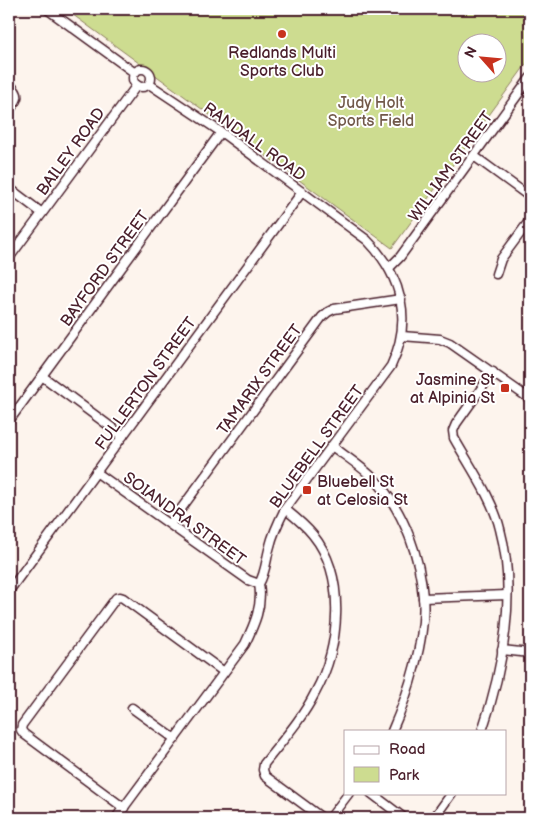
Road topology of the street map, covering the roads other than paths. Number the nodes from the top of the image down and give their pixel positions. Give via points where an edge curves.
1 (47, 9) edge
2 (135, 73) junction
3 (530, 78) edge
4 (9, 84) edge
5 (150, 84) junction
6 (136, 85) junction
7 (9, 111) edge
8 (221, 132) junction
9 (474, 156) junction
10 (9, 188) edge
11 (302, 192) junction
12 (530, 197) edge
13 (42, 213) junction
14 (530, 220) edge
15 (343, 221) joint
16 (9, 258) edge
17 (389, 268) junction
18 (496, 274) dead end
19 (401, 299) junction
20 (402, 336) junction
21 (493, 372) junction
22 (42, 376) junction
23 (530, 398) edge
24 (10, 418) edge
25 (123, 436) junction
26 (332, 446) junction
27 (96, 472) junction
28 (285, 509) junction
29 (170, 524) junction
30 (259, 584) junction
31 (9, 591) edge
32 (507, 595) junction
33 (423, 598) junction
34 (502, 650) junction
35 (530, 653) edge
36 (224, 672) junction
37 (132, 708) dead end
38 (392, 730) edge
39 (482, 730) edge
40 (175, 739) junction
41 (348, 794) edge
42 (372, 794) edge
43 (451, 794) edge
44 (124, 808) junction
45 (116, 818) edge
46 (322, 818) edge
47 (330, 818) edge
48 (404, 818) edge
49 (434, 818) edge

1 - 2 street, RANDALL ROAD
2 - 5 street, RANDALL ROAD via 147,70 152,78
2 - 6 street
3 - 9 street, WILLIAM STREET
4 - 7 street via 18,94
5 - 6 street via 144,88
5 - 8 street, RANDALL ROAD
6 - 13 street, BAILEY ROAD
8 - 11 street, RANDALL ROAD
8 - 22 street, BAYFORD STREET
9 - 12 street
9 - 17 street, WILLIAM STREET via 400,258
10 - 13 street
11 - 15 street, RANDALL ROAD
11 - 25 street, FULLERTON STREET
13 - 16 street, BAILEY ROAD
14 - 18 street via 501,259
15 - 17 street, BLUEBELL STREET via 379,252
17 - 19 street, BLUEBELL STREET
19 - 20 street, BLUEBELL STREET
19 - 29 street, TAMARIX STREET via 328,312
20 - 21 street via 445,341
20 - 26 street, BLUEBELL STREET via 387,373
21 - 23 street
21 - 32 street via 453,431 500,528
22 - 24 street, BAYFORD STREET
22 - 25 street
25 - 27 street, FULLERTON STREET
26 - 28 street, BLUEBELL STREET
26 - 33 street via 378,483 391,499 411,541
27 - 29 street, SOIANDRA STREET
27 - 31 street, FULLERTON STREET
28 - 30 street, BLUEBELL STREET via 276,526 264,576
28 - 46 street via 314,536 327,560 336,592 336,624 326,667 316,692 264,764 263,770 265,776
29 - 30 street, SOIANDRA STREET via 248,580
30 - 36 street, BLUEBELL STREET via 261,595 255,622 245,644
32 - 33 street
32 - 34 street
33 - 38 street via 418,647 405,699
34 - 35 street
34 - 39 street
36 - 40 street, BLUEBELL STREET
36 - 44 street via 123,598 116,598 22,725 24,734
37 - 40 street
40 - 44 street, BLUEBELL STREET
41 - 47 street
42 - 48 street
43 - 49 street
44 - 45 street, BLUEBELL STREET

